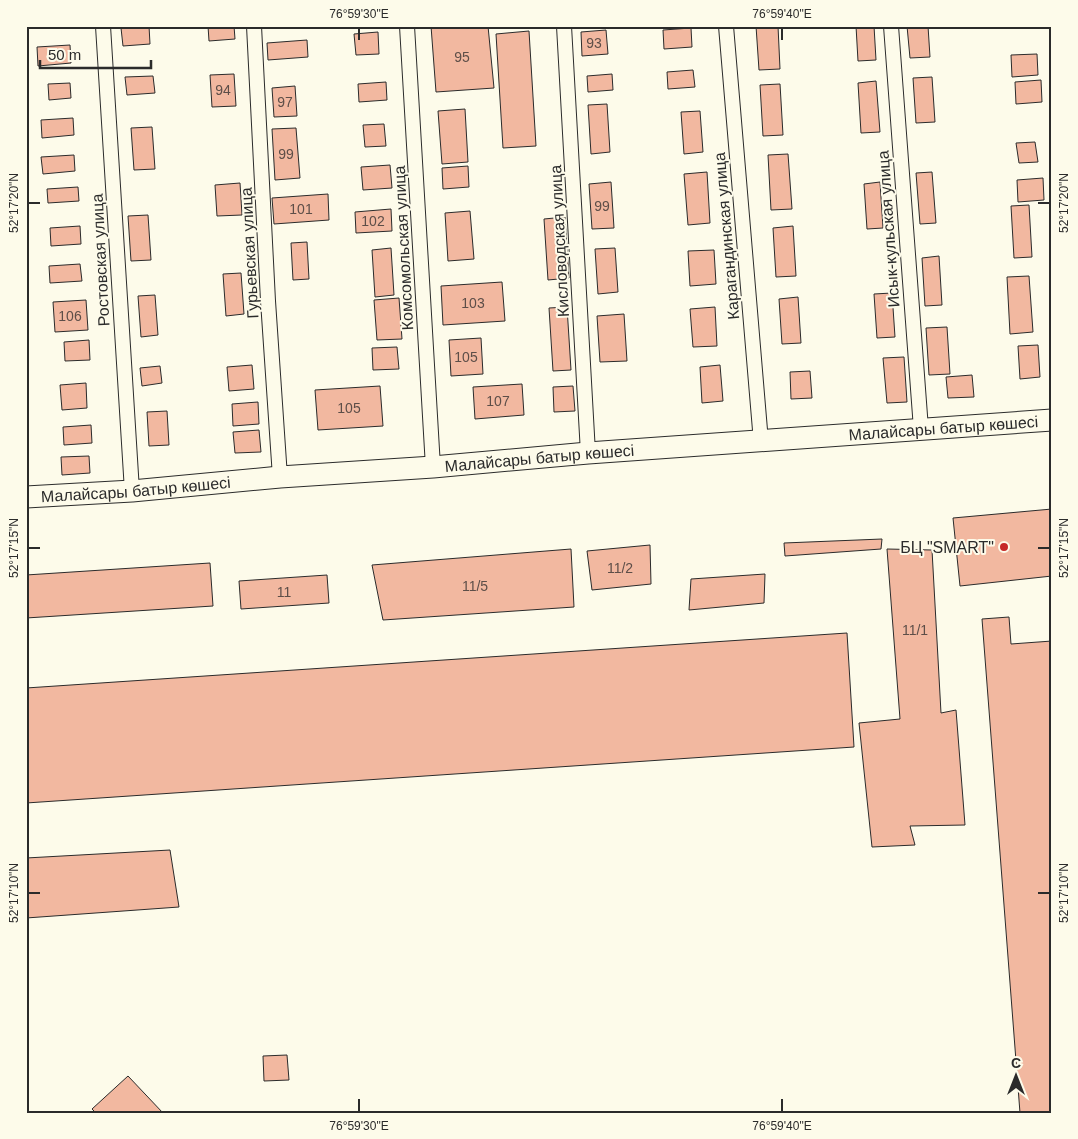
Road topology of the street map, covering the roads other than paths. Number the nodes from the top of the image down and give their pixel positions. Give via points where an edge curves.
1 (103, 26) edge
2 (254, 26) edge
3 (407, 26) edge
4 (564, 26) edge
5 (726, 26) edge
6 (891, 26) edge
7 (1052, 420) edge
8 (920, 429) junction
9 (761, 442) junction
10 (588, 453) junction
11 (433, 467) junction
12 (280, 477) junction
13 (132, 491) junction
14 (26, 497) edge

1 - 13 street, Ростовская улица
2 - 12 street, Гурьевская улица
3 - 11 street, Комсомольская улица
4 - 10 street, Кисловодская улица
5 - 9 street, Карагандинская улица
6 - 8 street, Исык-кульская улица
7 - 8 main road, Малайсары батыр көшесі
8 - 9 main road, Малайсары батыр көшесі
9 - 10 main road, Малайсары батыр көшесі
10 - 11 main road, Малайсары батыр көшесі
11 - 12 main road, Малайсары батыр көшесі
12 - 13 main road, Малайсары батыр көшесі
13 - 14 main road, Малайсары батыр көшесі

